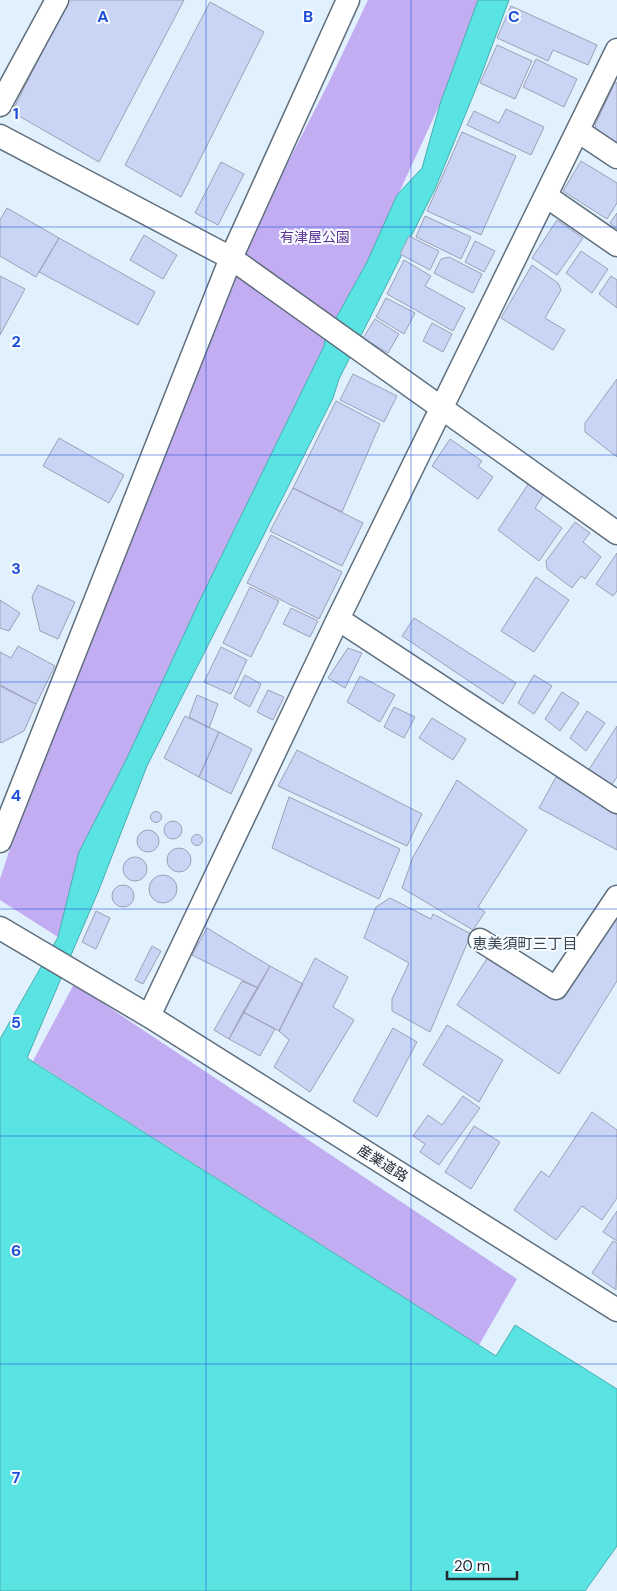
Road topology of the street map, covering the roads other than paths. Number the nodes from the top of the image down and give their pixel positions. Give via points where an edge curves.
1 (57, 0) edge
2 (348, 0) edge
3 (617, 50) edge
4 (0, 106) edge
5 (578, 131) junction
6 (0, 136) edge
7 (617, 157) edge
8 (546, 196) junction
9 (617, 245) edge
10 (230, 258) junction
11 (442, 407) junction
12 (617, 533) edge
13 (338, 619) junction
14 (617, 802) edge
15 (0, 841) edge
16 (617, 898) edge
17 (0, 928) edge
18 (480, 940) dead end
19 (150, 1016) junction
20 (617, 1310) edge

1 - 4 street
2 - 10 street
3 - 5 street
5 - 7 street
5 - 8 street
6 - 10 street
8 - 9 street
8 - 11 street
10 - 11 street
10 - 15 street
11 - 12 street
11 - 13 street
13 - 14 street
13 - 19 street
16 - 18 street via 556,988
17 - 19 street, 産業道路
19 - 20 street, 産業道路

